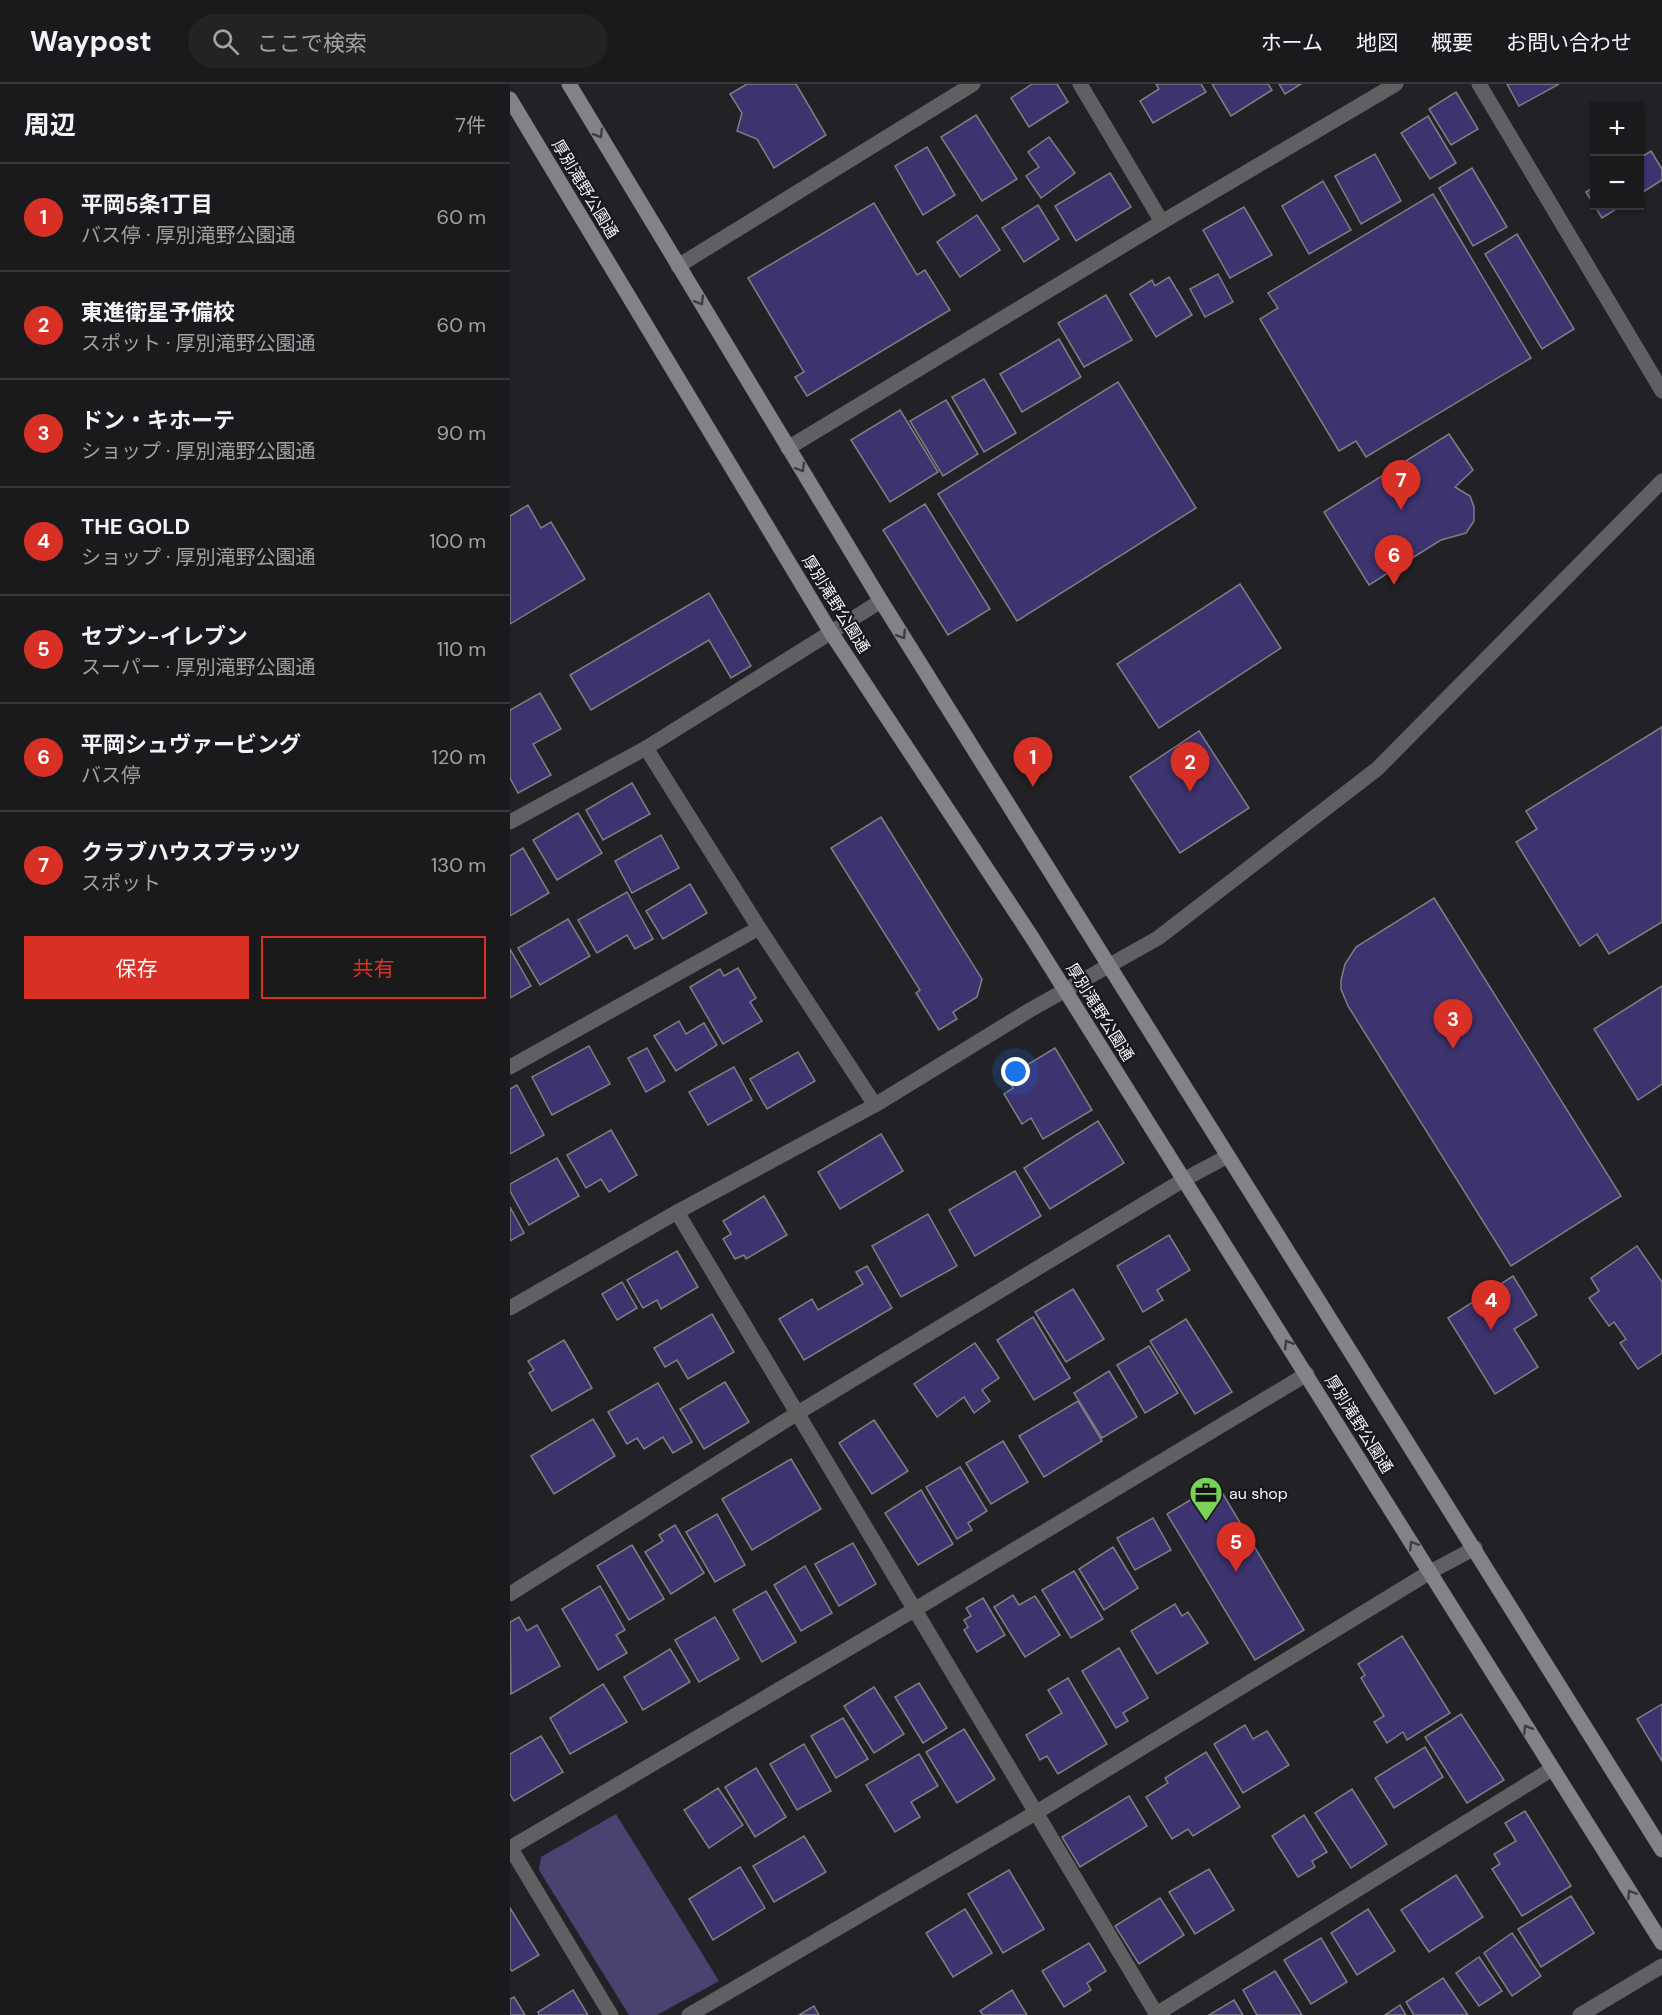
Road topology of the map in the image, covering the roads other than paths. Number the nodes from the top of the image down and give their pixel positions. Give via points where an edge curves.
1 (569, 84) edge
2 (973, 84) edge
3 (1080, 84) edge
4 (1396, 84) edge
5 (1479, 84) edge
6 (510, 99) edge
7 (1162, 222) junction
8 (678, 266) junction
9 (1662, 391) edge
10 (788, 448) junction
11 (1662, 481) edge
12 (881, 601) junction
13 (830, 632) junction
14 (646, 748) junction
15 (510, 822) edge
16 (759, 928) junction
17 (1108, 966) junction
18 (1066, 991) junction
19 (510, 1067) edge
20 (874, 1105) junction
21 (1228, 1156) junction
22 (1185, 1179) junction
23 (677, 1212) junction
24 (510, 1308) edge
25 (1307, 1374) junction
26 (796, 1414) junction
27 (1475, 1548) junction
28 (1430, 1572) junction
29 (510, 1594) edge
30 (914, 1610) junction
31 (1552, 1769) junction
32 (1037, 1812) junction
33 (510, 1848) edge
34 (1662, 1850) edge
35 (1662, 1943) edge
36 (1662, 1966) edge
37 (611, 2015) edge
38 (689, 2015) edge
39 (1156, 2015) edge
40 (1580, 2015) edge

1 -> 8 main road, 厚別滝野公園通
2 - 8 street
3 - 7 street
4 - 7 street
5 - 9 street
6 - 13 main road, 厚別滝野公園通
7 - 10 street
8 -> 10 main road, 厚別滝野公園通
10 -> 12 main road, 厚別滝野公園通
11 - 17 street via 1377,769 1158,939
12 - 13 street
12 -> 17 main road, 厚別滝野公園通
13 - 14 street
13 - 18 main road, 厚別滝野公園通
14 - 15 street
14 - 16 street
16 - 19 street
16 - 20 street
17 - 18 street
17 - 21 main road, 厚別滝野公園通
18 - 20 street
18 - 22 main road, 厚別滝野公園通
20 - 23 street
21 - 22 street
21 - 27 main road, 厚別滝野公園通
25 -> 22 main road, 厚別滝野公園通
22 - 26 street
23 - 24 street
23 - 26 street
28 -> 25 main road, 厚別滝野公園通
25 - 30 street
26 - 29 street
26 - 30 street
27 - 28 street
27 - 34 main road, 厚別滝野公園通
31 -> 28 main road, 厚別滝野公園通
28 - 32 street
30 - 32 street
30 - 33 street
35 -> 31 main road, 厚別滝野公園通
31 - 39 street
32 - 38 street
32 - 39 street
33 - 37 street
36 - 40 street

